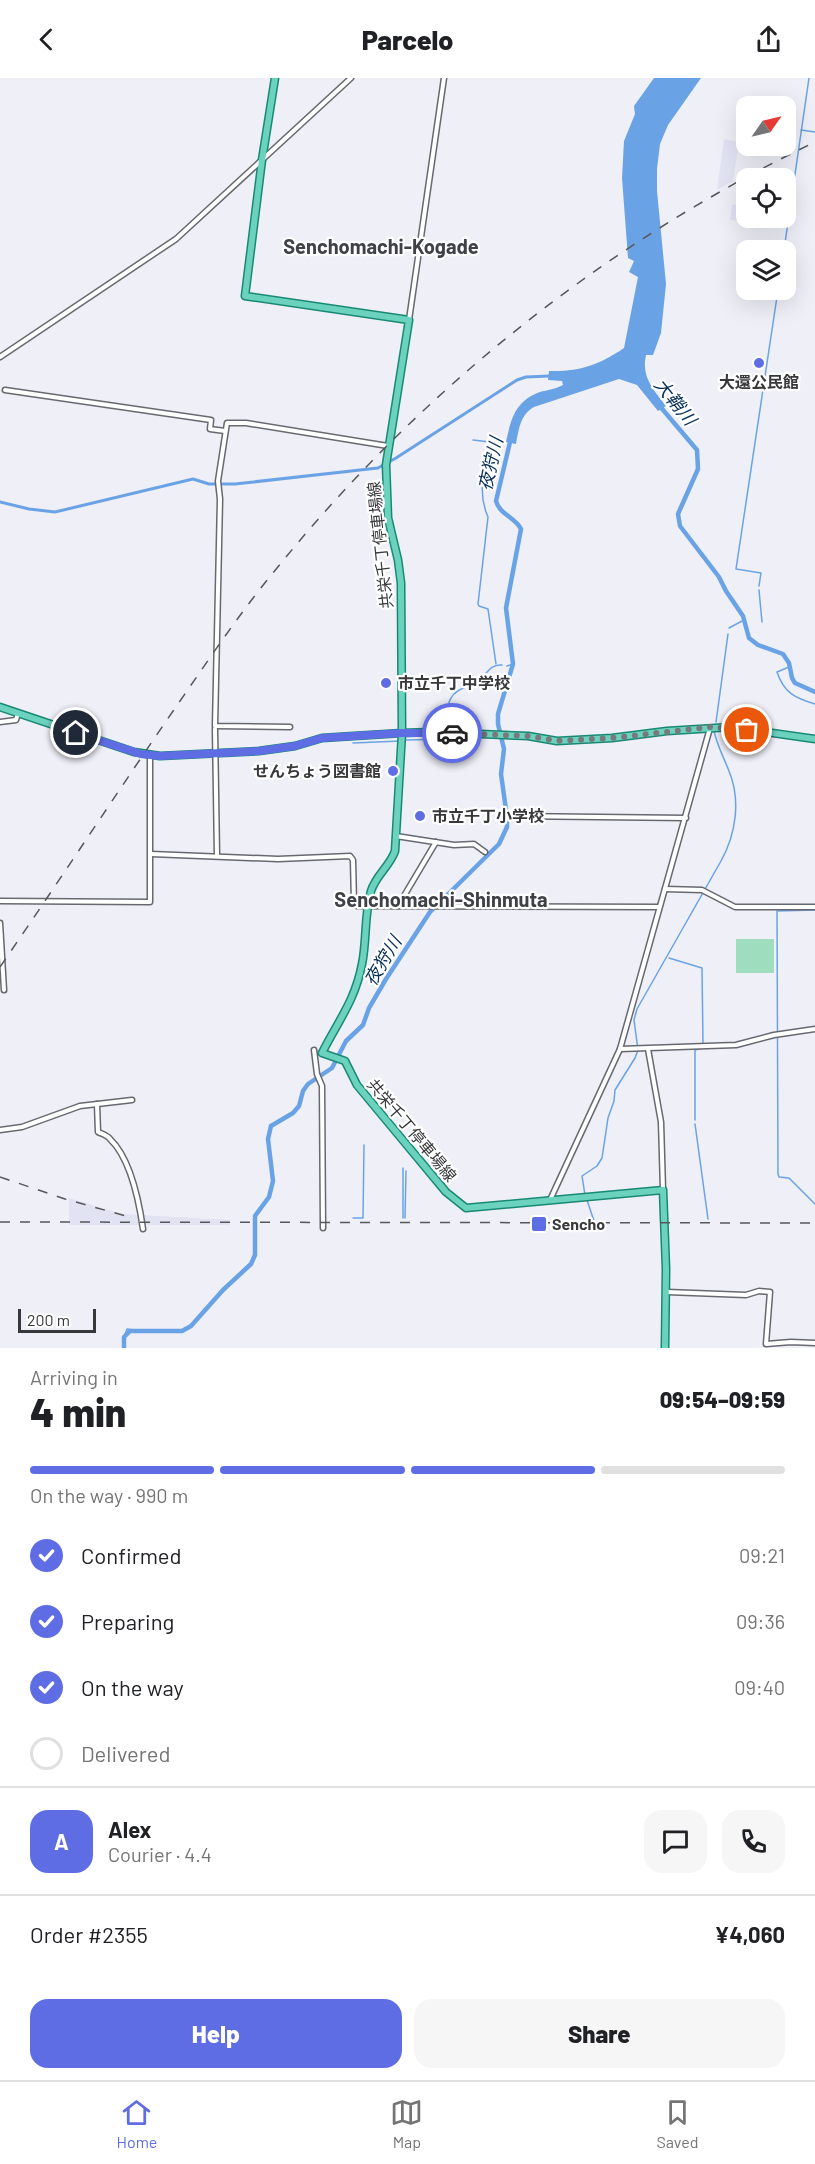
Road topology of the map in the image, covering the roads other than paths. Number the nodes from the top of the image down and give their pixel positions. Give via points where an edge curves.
1 (275, 78) edge
2 (351, 78) edge
3 (444, 78) edge
4 (262, 160) junction
5 (409, 320) junction
6 (0, 357) edge
7 (5, 390) dead end
8 (225, 430) junction
9 (388, 446) junction
10 (0, 707) edge
11 (18, 713) junction
12 (0, 722) edge
13 (290, 727) dead end
14 (711, 727) junction
15 (215, 729) dead end
16 (402, 737) junction
17 (815, 739) edge
18 (215, 753) junction
19 (150, 756) junction
20 (512, 816) dead end
21 (686, 818) junction
22 (396, 836) junction
23 (436, 842) junction
24 (485, 852) dead end
25 (151, 854) junction
26 (217, 856) junction
27 (665, 889) junction
28 (0, 901) edge
29 (368, 906) junction
30 (398, 906) junction
31 (659, 907) junction
32 (815, 907) edge
33 (0, 923) edge
34 (4, 990) dead end
35 (815, 1029) edge
36 (620, 1049) junction
37 (648, 1049) junction
38 (314, 1050) dead end
39 (132, 1100) dead end
40 (97, 1104) junction
41 (0, 1130) edge
42 (663, 1190) junction
43 (550, 1200) junction
44 (323, 1228) dead end
45 (143, 1229) dead end
46 (667, 1292) junction
47 (815, 1343) edge
48 (665, 1348) edge

1 - 4 main road
2 - 4 street
3 - 5 street
4 - 5 main road via 244,296
4 - 6 street via 176,239
5 - 9 main road, 共栄千丁停車場線
7 - 8 street via 211,420 210,429
8 - 9 street via 226,423 246,423
8 - 13 street via 218,481 215,726
9 - 16 main road, 共栄千丁停車場線 via 388,518 401,583
10 - 11 main road
11 - 12 street via 13,722
11 - 19 main road
14 - 16 main road via 557,741 450,733
14 - 17 main road
14 - 21 street
15 - 18 street
16 - 18 main road via 322,738 282,748
16 - 22 main road, 共栄千丁停車場線
18 - 19 main road
18 - 26 street
19 - 25 street
20 - 21 street
21 - 27 street
22 - 23 street
22 - 29 main road, 共栄千丁停車場線 via 393,856 375,882
23 - 24 street via 474,844
23 - 30 street
25 - 26 street
25 - 28 street via 150,902
26 - 29 street via 350,856 355,905
27 - 31 street
27 - 32 street via 703,891 732,907
29 - 30 street
29 - 43 main road, 共栄千丁停車場線 via 364,953 351,1003 322,1053 345,1061 357,1085 450,1196 466,1208
30 - 31 street
31 - 36 street
33 - 34 street
35 - 37 street via 736,1045
36 - 37 street
36 - 43 street
37 - 42 street via 661,1122
38 - 44 street via 322,1086
39 - 40 street
40 - 41 street
40 - 45 street via 98,1132 110,1138 129,1170
42 - 43 main road, 共栄千丁停車場線
42 - 46 main road
46 - 47 street via 770,1292 766,1344
46 - 48 main road

